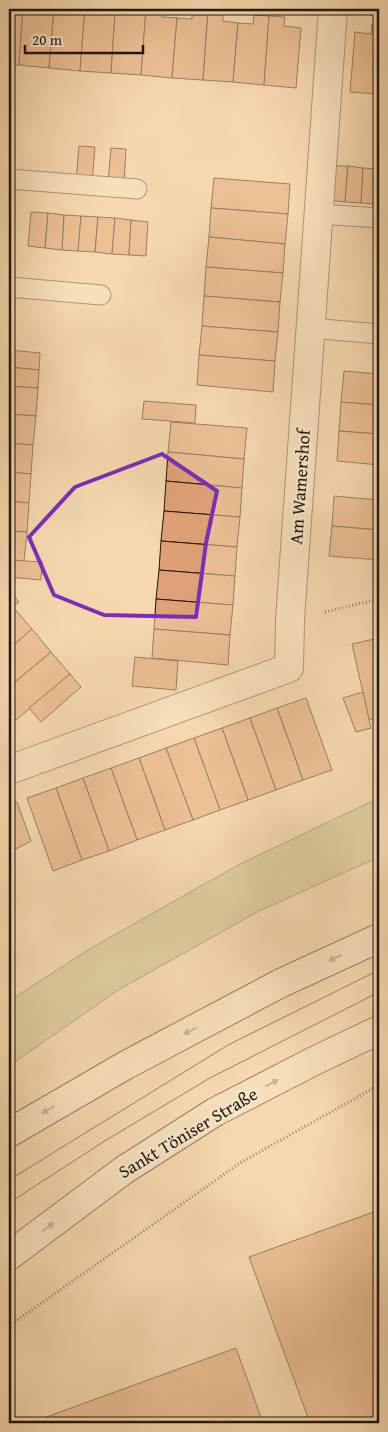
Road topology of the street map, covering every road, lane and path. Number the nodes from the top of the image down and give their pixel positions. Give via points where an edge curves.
1 (333, 9) edge
2 (9, 179) edge
3 (137, 189) dead end
4 (319, 214) junction
5 (379, 218) edge
6 (9, 287) edge
7 (101, 295) dead end
8 (311, 328) junction
9 (379, 334) edge
10 (379, 599) edge
11 (290, 620) junction
12 (9, 770) edge
13 (379, 938) edge
14 (379, 1030) edge
15 (379, 1085) edge
16 (9, 1133) edge
17 (9, 1256) edge
18 (9, 1326) edge

1 - 4 street, Am Wamershof
2 - 3 lane
4 - 5 lane
4 - 8 street, Am Wamershof
6 - 7 lane
8 - 9 lane
8 - 11 street, Am Wamershof
10 - 11 path
11 - 12 street, Am Wamershof via 289,668
13 -> 16 street via 281,983 126,1065
17 -> 14 street, Sankt Töniser Straße via 124,1170 215,1112
15 - 18 path via 240,1163

